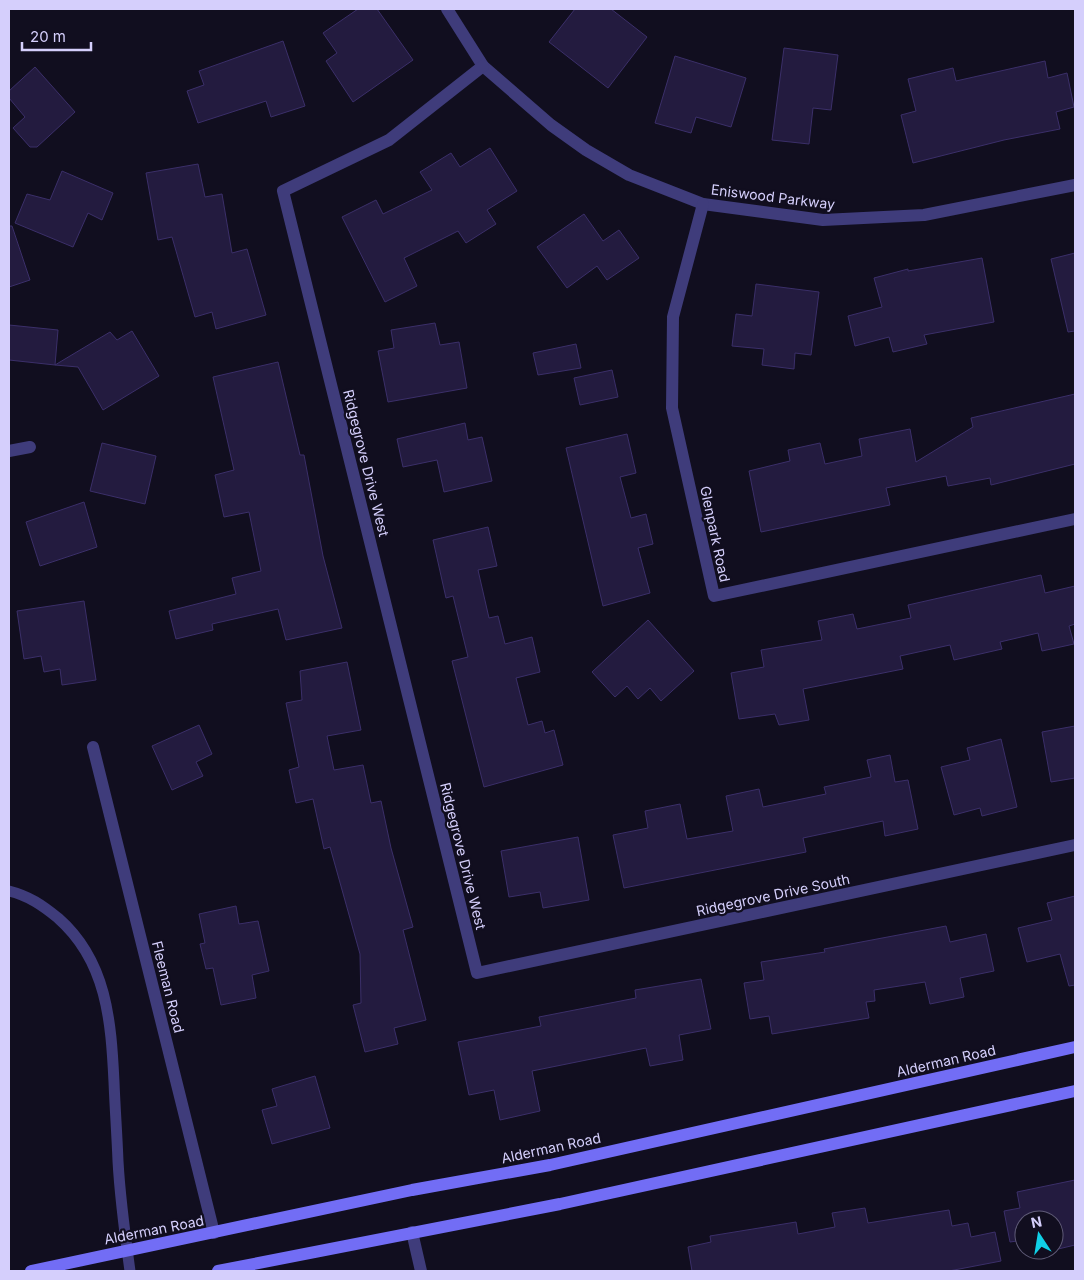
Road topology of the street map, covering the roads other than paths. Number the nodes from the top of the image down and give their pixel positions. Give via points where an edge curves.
1 (447, 9) edge
2 (482, 66) junction
3 (1075, 185) edge
4 (703, 204) junction
5 (30, 447) dead end
6 (9, 451) edge
7 (1075, 519) edge
8 (93, 747) dead end
9 (1075, 845) edge
10 (9, 891) edge
11 (477, 973) joint
12 (1075, 1047) edge
13 (1075, 1090) edge
14 (412, 1232) junction
15 (214, 1234) junction
16 (127, 1250) junction
17 (31, 1271) edge
18 (130, 1271) edge
19 (218, 1271) edge
20 (421, 1271) edge

1 - 2 street, Eniswood Parkway
2 - 4 street, Eniswood Parkway via 551,125 586,150 629,175
2 - 11 street, Ridgegrove Drive West via 389,140 283,191
3 - 4 street, Eniswood Parkway via 915,216 823,220
4 - 7 street, Glenpark Road via 674,317 672,408 714,596
5 - 6 street
8 - 15 street, Fleeman Road
9 - 11 street, Ridgegrove Drive South
10 - 16 lane via 26,895 67,926 98,971 113,1047 118,1169
12 - 15 main road, Alderman Road via 550,1165 412,1190
13 - 14 main road via 560,1204
14 - 19 main road
14 - 20 street
15 - 16 main road, Alderman Road
16 - 17 main road, Alderman Road
16 - 18 lane

